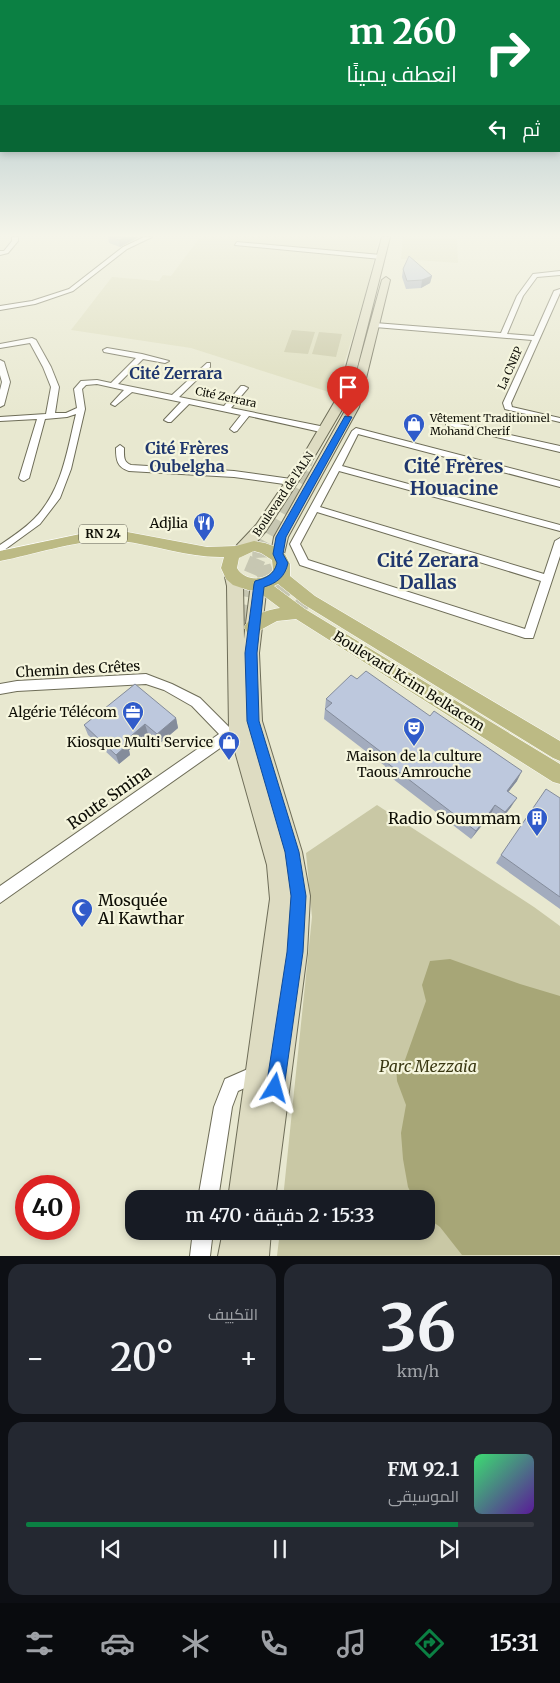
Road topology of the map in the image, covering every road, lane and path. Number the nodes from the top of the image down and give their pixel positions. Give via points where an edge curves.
1 (57, 296) edge
2 (371, 296) edge
3 (382, 296) edge
4 (520, 296) edge
5 (555, 296) edge
6 (0, 308) edge
7 (375, 325) junction
8 (503, 336) junction
9 (536, 338) junction
10 (0, 346) edge
11 (107, 350) dead end
12 (142, 356) junction
13 (165, 361) dead end
14 (0, 362) edge
15 (207, 365) dead end
16 (114, 385) junction
17 (244, 388) dead end
18 (130, 389) junction
19 (174, 398) junction
20 (187, 401) junction
21 (115, 404) dead end
22 (0, 405) edge
23 (81, 409) junction
24 (226, 409) junction
25 (247, 413) junction
26 (45, 417) junction
27 (0, 419) edge
28 (168, 420) dead end
29 (560, 420) edge
30 (449, 423) dead end
31 (342, 427) junction
32 (234, 429) dead end
33 (325, 430) junction
34 (356, 431) junction
35 (120, 448) dead end
36 (560, 449) edge
37 (336, 467) junction
38 (24, 478) dead end
39 (291, 482) junction
40 (560, 484) edge
41 (314, 508) junction
42 (560, 528) edge
43 (560, 541) edge
44 (0, 550) edge
45 (240, 550) junction
46 (207, 552) junction
47 (278, 554) junction
48 (0, 556) edge
49 (230, 571) junction
50 (280, 572) junction
51 (548, 579) junction
52 (259, 584) junction
53 (299, 613) junction
54 (253, 627) junction
55 (0, 690) edge
56 (233, 732) junction
57 (560, 752) edge
58 (560, 775) edge
59 (0, 895) edge
60 (259, 1074) junction
61 (209, 1190) edge
62 (243, 1190) edge
63 (262, 1190) edge
64 (202, 1240) edge
65 (236, 1240) edge
66 (256, 1240) edge
67 (200, 1256) edge
68 (233, 1256) edge
69 (254, 1256) edge

1 - 6 street
2 - 33 main road, Boulevard de l'ALN via 344,396
3 - 7 main road, Boulevard de l'ALN
4 - 8 street
5 - 9 street, La CNEP
7 - 8 street
7 - 31 main road, Boulevard de l'ALN via 353,408
8 - 9 street
9 - 29 street, La CNEP via 507,403 509,409
10 - 26 street via 32,340 55,387
11 - 12 street
12 - 13 street
12 - 16 street
14 - 22 street via 6,382
15 - 19 street
16 - 18 street, Cité Zerrara
16 - 23 street, Cité Zerrara via 84,383 78,389
17 - 24 street
18 - 19 street, Cité Zerrara
18 - 21 street
19 - 20 street, Cité Zerrara
20 - 24 street, Cité Zerrara
20 - 28 street
23 - 26 street via 67,416
23 - 44 street via 68,468 50,506 38,521
24 - 25 street, Cité Zerrara
25 - 32 street
25 - 33 street, Cité Zerrara
26 - 27 street
26 - 38 street
30 - 36 street
31 - 34 street
31 - 47 main road, Boulevard de l'ALN via 281,537
33 - 39 main road, Boulevard de l'ALN
34 - 37 street
34 - 40 street
35 - 39 street via 123,465 129,468 234,474
37 - 41 street
37 - 42 street
39 - 45 main road, Boulevard de l'ALN via 261,528
41 - 51 street
41 - 51 street via 294,544 304,562 529,635
43 - 51 street
45 - 46 main road, RN 24
45 - 47 main road via 261,547
45 - 49 main road via 230,558
46 - 48 main road, RN 24 via 99,534
46 - 49 main road, RN 24 via 216,555
47 - 50 main road via 282,563
49 - 52 main road via 244,583
49 - 56 street via 235,586
50 - 52 main road via 274,579
50 - 57 main road, Boulevard Krim Belkacem via 309,600
52 - 53 main road, Boulevard Krim Belkacem
52 - 54 main road
53 - 54 main road via 278,614
53 - 58 main road, Boulevard Krim Belkacem
54 - 63 main road via 253,721 292,852 299,896 295,952
55 - 56 street, Chemin des Crêtes via 17,686 146,679 196,702
56 - 59 street, Route Smina
56 - 60 street via 275,856 281,899
60 - 61 street via 230,1085 223,1107
60 - 62 street
64 - 67 street
65 - 68 main road
66 - 69 main road

